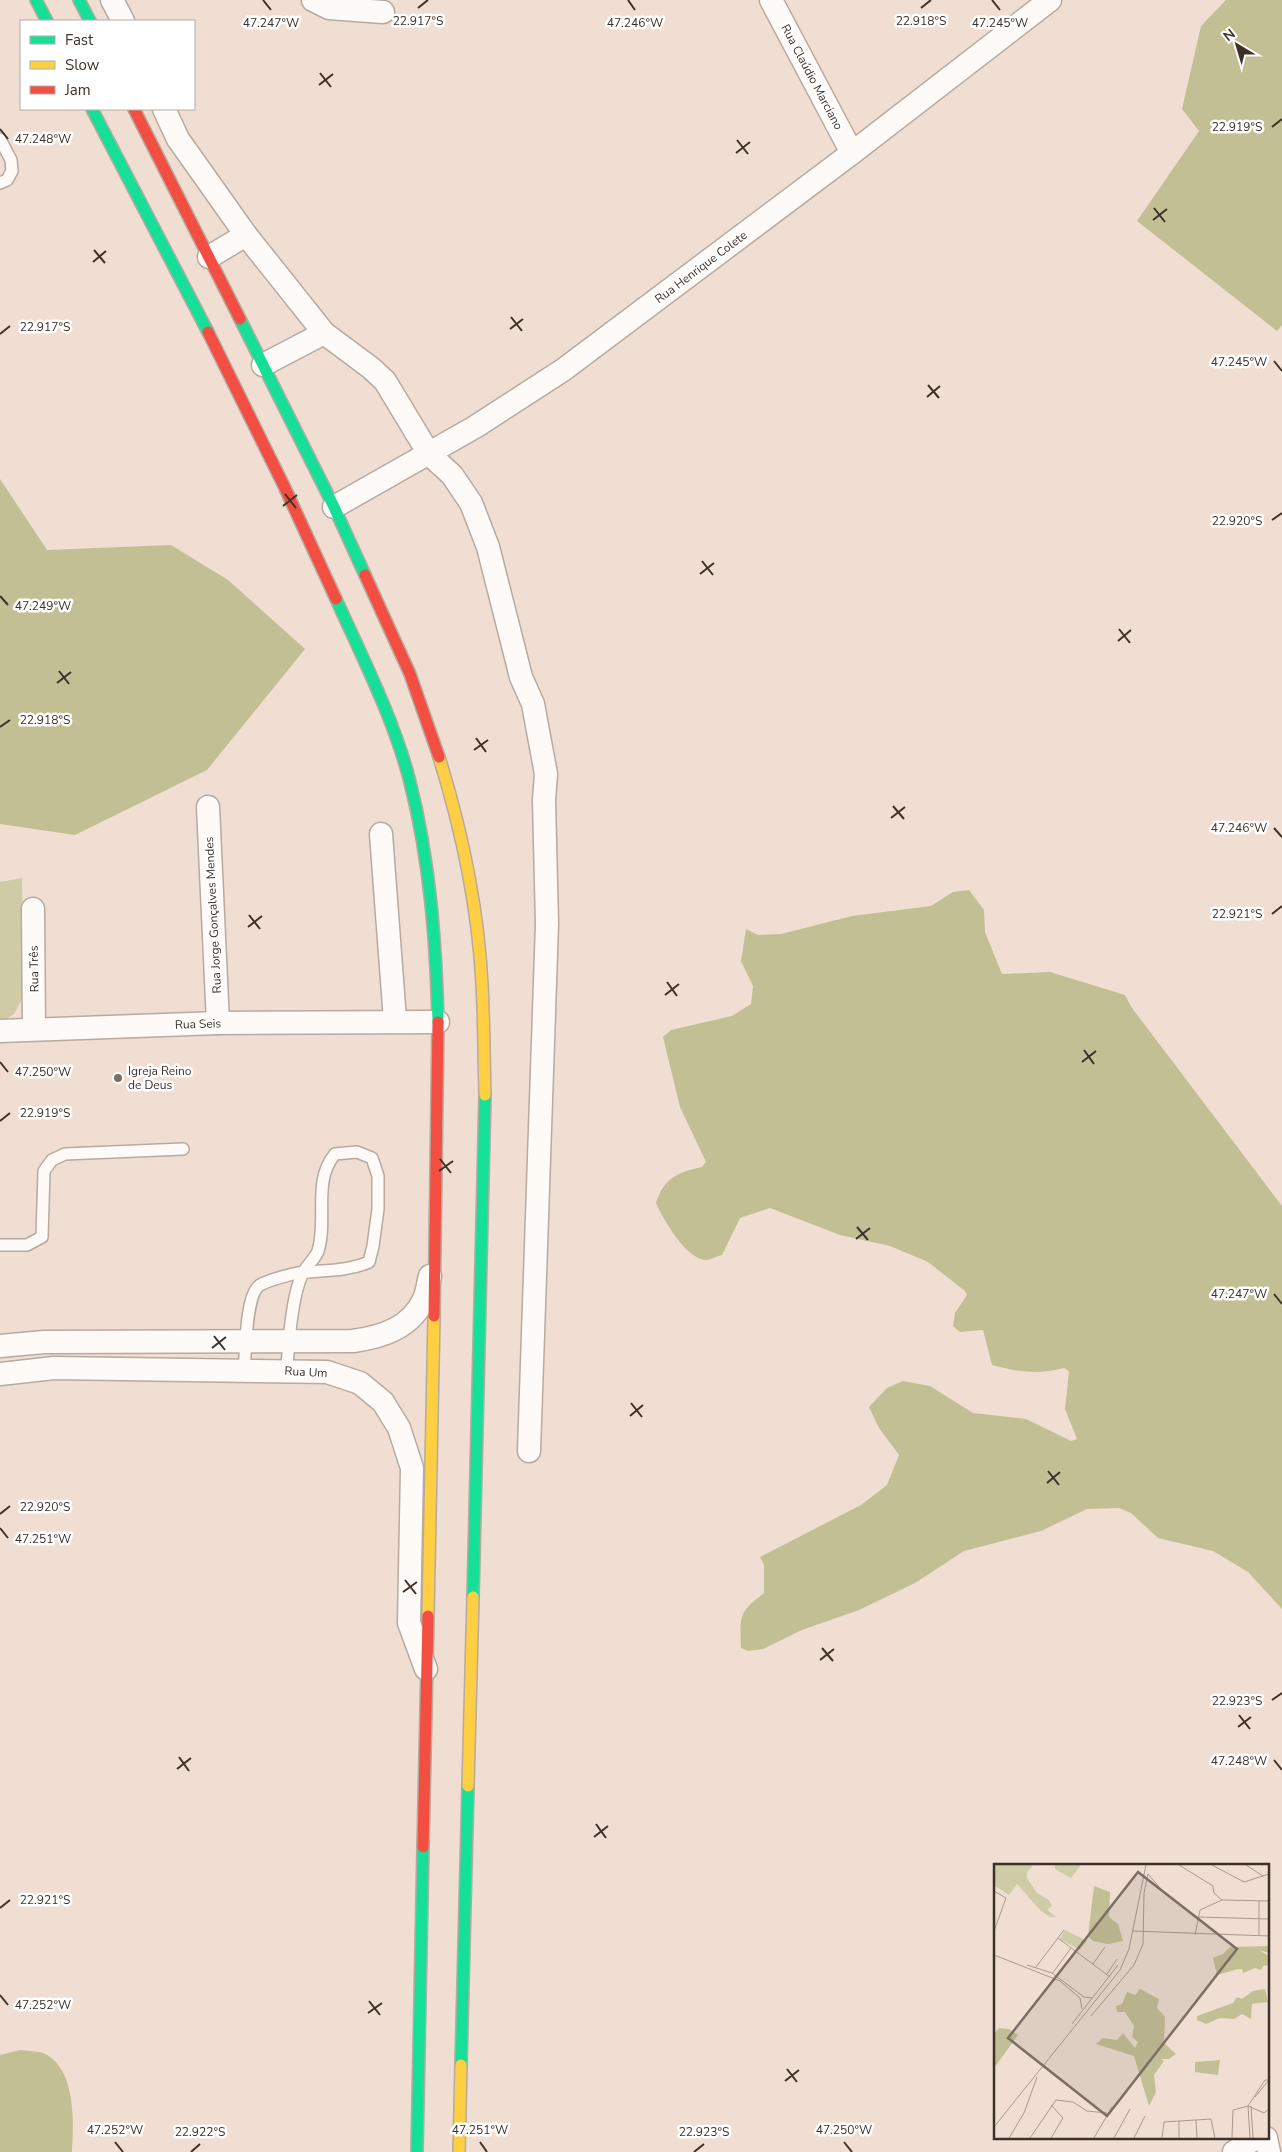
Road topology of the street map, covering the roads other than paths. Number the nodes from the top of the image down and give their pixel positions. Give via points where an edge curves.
1 (36, 0) edge
2 (79, 0) edge
3 (112, 0) edge
4 (313, 0) edge
5 (771, 0) edge
6 (1050, 0) edge
7 (383, 12) dead end
8 (47, 20) edge
9 (89, 20) edge
10 (122, 20) edge
11 (93, 110) edge
12 (135, 110) edge
13 (164, 110) edge
14 (0, 139) edge
15 (852, 153) junction
16 (0, 183) edge
17 (246, 235) junction
18 (210, 257) junction
19 (324, 333) junction
20 (263, 365) junction
21 (429, 454) junction
22 (334, 506) junction
23 (208, 807) dead end
24 (381, 834) dead end
25 (33, 909) dead end
26 (395, 1020) junction
27 (438, 1022) junction
28 (218, 1024) junction
29 (34, 1030) junction
30 (0, 1032) edge
31 (184, 1149) dead end
32 (0, 1244) edge
33 (436, 1251) junction
34 (303, 1272) junction
35 (247, 1341) junction
36 (288, 1342) junction
37 (0, 1346) edge
38 (244, 1371) junction
39 (286, 1371) junction
40 (0, 1374) edge
41 (529, 1451) dead end
42 (428, 1672) junction
43 (460, 2117) junction
44 (1253, 2140) edge
45 (417, 2152) edge
46 (459, 2152) edge
47 (464, 2152) edge
48 (1234, 2152) edge

1 - 8 highway
2 - 9 highway
3 - 10 street
4 - 7 street via 329,8
5 - 15 street, Rua Claúdio Marciano
6 - 15 street, Rua Henrique Colete
11 - 27 highway via 312,542 389,722 409,780 423,848 433,923
12 - 18 highway
13 - 17 street via 178,139
14 - 16 lane via 11,160 12,171 7,180
15 - 21 street, Rua Henrique Colete via 563,370
17 - 18 street
17 - 19 street
18 - 20 highway
19 - 20 street
19 - 21 street via 385,381
20 - 22 highway
21 - 22 street, Rua Henrique Colete
21 - 41 street via 452,475 470,503 488,548 521,677 533,704 546,774 547,924
22 - 43 highway via 410,674 458,818 473,903 482,983 485,1109
23 - 28 street, Rua Jorge Gonçalves Mendes
24 - 26 street
25 - 29 street, Rua Três
26 - 27 street, Rua Seis
26 - 28 street, Rua Seis
27 - 33 highway
28 - 29 street, Rua Seis
29 - 30 street, Rua Seis
31 - 32 lane via 65,1154 52,1160 44,1171 42,1237 27,1245
33 - 36 street via 424,1300 406,1322 382,1337
33 - 42 highway
34 - 34 lane via 318,1251 323,1175 327,1163 335,1154 357,1152 372,1158 378,1176 378,1208 369,1262 354,1268
34 - 35 lane via 259,1286 253,1292
34 - 36 lane
35 - 36 street
35 - 37 street via 44,1342
35 - 38 lane
36 - 39 lane
38 - 39 street, Rua Um
38 - 40 street, Rua Um via 54,1368
39 - 42 street, Rua Um via 327,1372 360,1383 383,1402 400,1428 412,1468 409,1623
42 - 45 highway
43 - 46 highway
43 - 47 street
44 - 48 street

